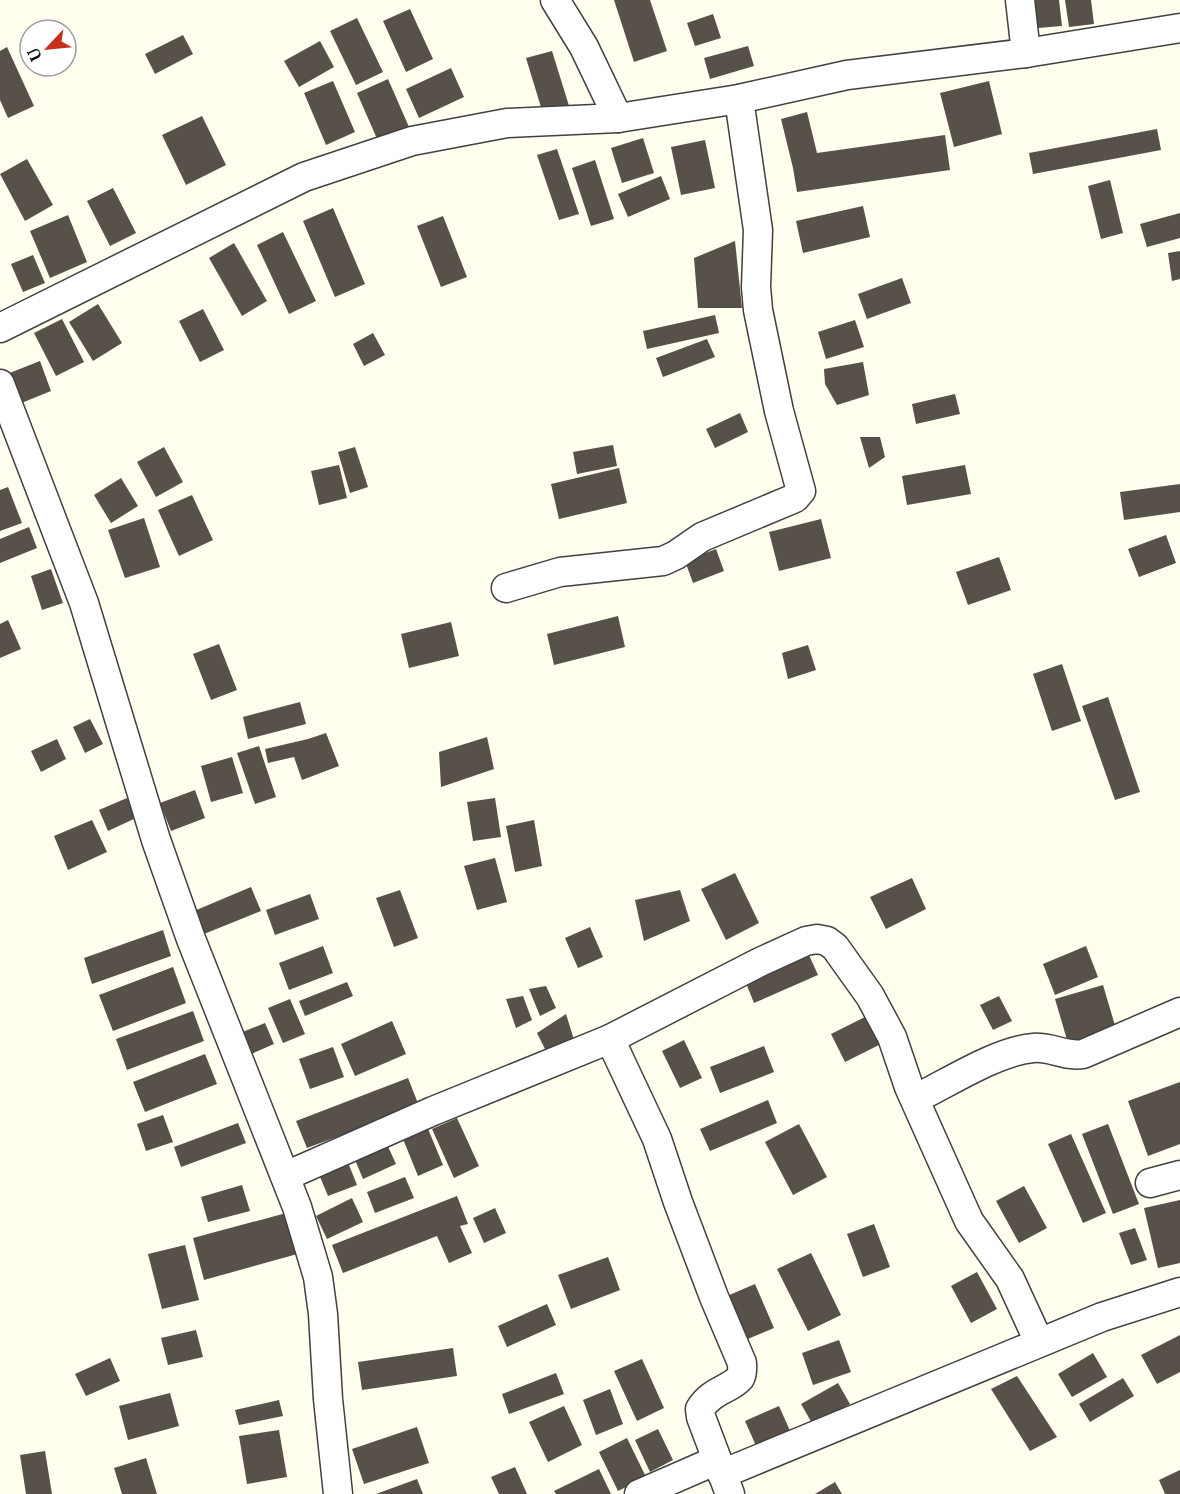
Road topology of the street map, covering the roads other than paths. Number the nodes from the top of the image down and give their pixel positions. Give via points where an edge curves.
1 (555, 0) edge
2 (1020, 0) edge
3 (1180, 28) edge
4 (1026, 53) junction
5 (739, 99) junction
6 (618, 118) junction
7 (0, 328) edge
8 (0, 384) edge
9 (506, 588) dead end
10 (1180, 1012) edge
11 (610, 1039) junction
12 (915, 1099) junction
13 (1180, 1175) edge
14 (286, 1176) junction
15 (1150, 1183) dead end
16 (1180, 1292) edge
17 (1039, 1342) junction
18 (723, 1476) edge
19 (338, 1494) edge
20 (639, 1494) edge

1 - 6 street via 584,47
2 - 4 street
3 - 4 street
4 - 5 street via 847,75
5 - 6 street
5 - 9 street via 758,230 758,310 801,491 795,498 702,537 663,561 560,572
6 - 7 street via 507,123 422,139 315,174
8 - 14 street via 84,603 156,840 191,939
10 - 12 street via 1075,1056 1035,1047 1020,1050
11 - 12 street via 760,962 817,939 835,947 870,996 892,1037
11 - 14 street
11 - 18 street via 657,1139 742,1363 740,1377 711,1396 700,1409
12 - 17 street via 969,1221 1010,1279
13 - 15 street
14 - 19 street via 318,1277
16 - 17 street
17 - 18 street
18 - 20 street

